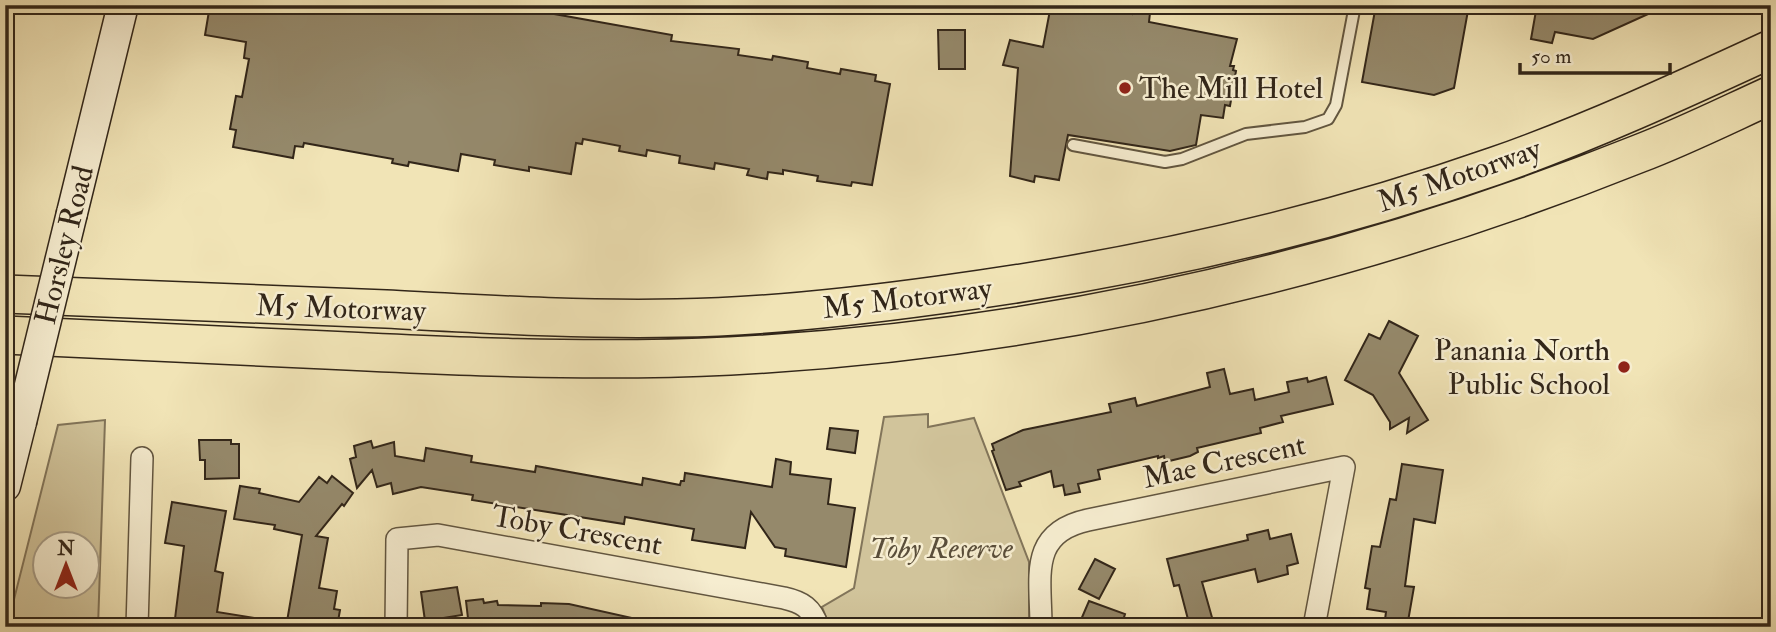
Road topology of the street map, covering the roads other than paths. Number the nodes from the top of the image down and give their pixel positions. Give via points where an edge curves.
1 (123, 5) edge
2 (1355, 5) edge
3 (1771, 49) edge
4 (1771, 95) edge
5 (1073, 145) dead end
6 (5, 294) edge
7 (5, 335) edge
8 (142, 458) dead end
9 (5, 485) edge
10 (137, 627) edge
11 (396, 627) edge
12 (818, 627) edge
13 (1041, 627) edge
14 (1314, 627) edge

1 - 9 main road, Horsley Road, bridge
2 - 5 lane via 1336,105 1328,119 1305,127 1246,134 1165,162
3 - 6 highway, M5 Motorway via 1654,104 1496,165 1380,203 1233,242 1000,287 841,308 678,318
4 - 7 highway, M5 Motorway via 1640,154 1378,245 1172,298 953,336 731,356 541,360
8 - 10 street
11 - 12 street, Toby Crescent via 397,540 438,536 799,601 808,607
13 - 14 street, Mae Crescent via 1044,550 1061,528 1343,467

